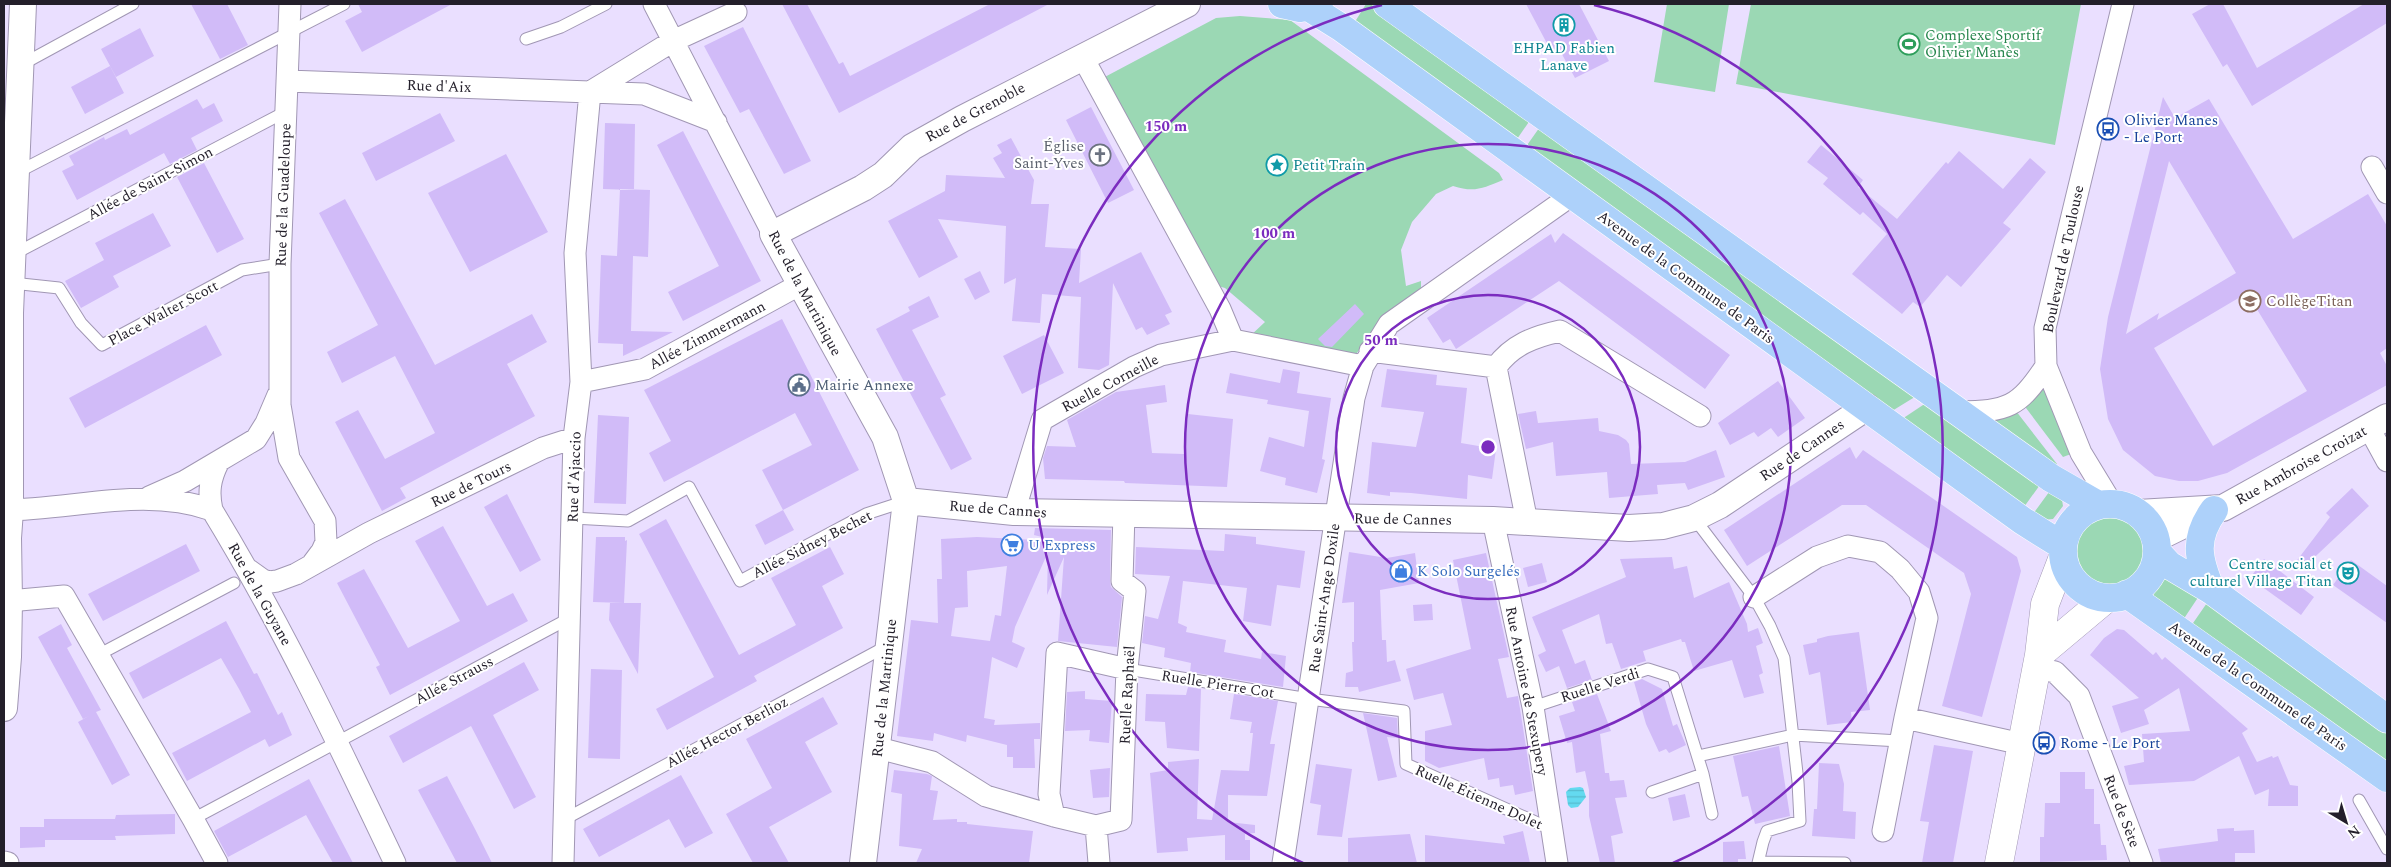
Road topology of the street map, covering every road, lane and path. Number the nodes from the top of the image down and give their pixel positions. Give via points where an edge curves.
1 (23, 4) edge
2 (133, 4) edge
3 (290, 4) edge
4 (344, 4) edge
5 (606, 4) edge
6 (654, 4) edge
7 (1187, 4) edge
8 (1282, 4) edge
9 (1387, 4) edge
10 (2123, 4) edge
11 (1314, 6) edge
12 (736, 12) dead end
13 (289, 32) junction
14 (526, 39) dead end
15 (673, 40) junction
16 (1082, 56) junction
17 (21, 65) junction
18 (287, 81) junction
19 (590, 92) junction
20 (287, 111) junction
21 (716, 122) junction
22 (2372, 167) dead end
23 (16, 172) junction
24 (2387, 193) edge
25 (1572, 195) junction
26 (773, 234) junction
27 (13, 254) junction
28 (280, 264) junction
29 (12, 283) junction
30 (799, 285) junction
31 (7, 315) edge
32 (1233, 340) junction
33 (1366, 358) junction
34 (2046, 366) junction
35 (1496, 367) junction
36 (581, 382) junction
37 (280, 387) junction
38 (1866, 407) junction
39 (1958, 412) junction
40 (1700, 416) dead end
41 (2378, 423) edge
42 (574, 438) junction
43 (256, 439) junction
44 (289, 458) junction
45 (2387, 461) edge
46 (218, 463) junction
47 (147, 498) junction
48 (906, 501) junction
49 (2105, 504) junction
50 (7, 510) edge
51 (212, 510) junction
52 (2214, 510) junction
53 (1014, 512) junction
54 (1124, 513) junction
55 (2138, 513) junction
56 (1336, 517) junction
57 (572, 518) junction
58 (1694, 518) junction
59 (1493, 520) junction
60 (326, 521) junction
61 (1527, 522) junction
62 (368, 533) junction
63 (2156, 545) junction
64 (2063, 552) junction
65 (313, 563) junction
66 (241, 577) junction
67 (2211, 590) junction
68 (2117, 596) junction
69 (1754, 597) junction
70 (9, 601) junction
71 (570, 618) junction
72 (888, 645) junction
73 (98, 655) junction
74 (2038, 662) junction
75 (1127, 669) junction
76 (1309, 699) junction
77 (5, 700) edge
78 (1533, 707) junction
79 (2386, 716) edge
80 (1905, 718) junction
81 (1793, 735) junction
82 (1900, 741) junction
83 (338, 742) junction
84 (2022, 744) junction
85 (878, 748) junction
86 (1698, 756) junction
87 (1703, 774) junction
88 (2387, 778) edge
89 (1652, 792) dead end
90 (2360, 800) dead end
91 (1712, 814) dead end
92 (1054, 816) junction
93 (565, 818) junction
94 (193, 819) junction
95 (1096, 826) junction
96 (1551, 829) junction
97 (1883, 831) dead end
98 (2387, 849) edge
99 (4, 862) edge
100 (8, 863) edge
101 (217, 863) edge
102 (396, 863) edge
103 (563, 863) edge
104 (863, 863) edge
105 (1099, 863) edge
106 (1282, 863) edge
107 (1557, 863) edge
108 (1758, 863) edge
109 (1845, 863) edge
110 (1999, 863) edge
111 (2142, 863) edge

1 - 17 street
2 - 17 lane
3 - 13 street, Rue de la Guadeloupe
4 - 13 lane
5 - 14 lane via 562,27
6 - 15 street, Rue de la Martinique
7 - 16 street, Rue de Grenoble
8 - 11 main road via 1300,8
9 - 39 main road
10 - 34 street, Boulevard de Toulouse via 2045,328
11 - 25 main road, Avenue de la Commune de Paris
12 - 15 street
13 - 18 street, Rue de la Guadeloupe
13 - 23 lane
15 - 19 street
15 - 21 street, Rue de la Martinique
16 - 26 street, Rue de Grenoble via 912,147 883,175 863,188
16 - 32 street via 1220,309
17 - 23 street
18 - 19 street, Rue d'Aix
18 - 20 street, Rue de la Guadeloupe
19 - 21 street, Rue d'Aix via 644,94
19 - 36 street, Rue d'Ajaccio via 575,253
20 - 27 lane, Allée de Saint-Simon
20 - 28 street, Rue de la Guadeloupe
21 - 26 street, Rue de la Martinique
22 - 24 street
23 - 27 street
25 - 33 street, Rue Saint-Ange Doxile via 1389,324
25 - 38 main road, Avenue de la Commune de Paris
26 - 30 street, Rue de la Martinique
27 - 29 street
28 - 29 lane, Place Walter Scott via 242,270 102,345 81,324 59,288
28 - 37 street, Rue de la Guadeloupe
29 - 31 street
30 - 36 street, Allée Zimmermann via 645,370
30 - 48 street, Rue de la Martinique via 884,437
31 - 50 street
32 - 33 street, Ruelle Corneille
32 - 53 street, Ruelle Corneille via 1161,355 1042,420
33 - 35 street, Ruelle Corneille
33 - 56 street, Rue Saint-Ange Doxile via 1354,398
34 - 39 street via 2030,390 2016,403 1993,412
34 - 49 street, Boulevard de Toulouse
35 - 40 street via 1506,353 1535,337 1560,332
35 - 61 street
36 - 42 street, Rue d'Ajaccio
37 - 43 street, Rue de la Guadeloupe
37 - 44 street, Rue de la Guadeloupe via 282,423
38 - 58 street, Rue de Cannes via 1720,506
38 - 64 main road, Avenue de la Commune de Paris
39 - 49 main road via 2051,478
41 - 45 street
41 - 52 street, Rue Ambroise Croizat
42 - 57 street, Rue d'Ajaccio
42 - 62 street, Rue de Tours via 543,448
43 - 44 street
43 - 46 street, Rue de la Guadeloupe
44 - 60 street, Rue de la Guadeloupe
46 - 47 street, Rue de la Guadeloupe
46 - 51 street via 210,483
47 - 50 street
47 - 51 street via 178,501
48 - 53 street, Rue de Cannes
48 - 57 lane, Allée Sidney Bechet via 866,514 740,581 689,487 628,521
48 - 72 street, Rue de la Martinique
49 - 55 main road via 2131,508
49 - 64 main road via 2081,514 2068,528
50 - 70 street
51 - 66 street, Rue de la Guyane
52 - 55 street, Rue Ambroise Croizat
52 - 63 street, Rue Ambroise Croizat
52 - 67 main road via 2204,523 2198,552
53 - 54 street, Rue de Cannes
54 - 56 street, Rue de Cannes
54 - 75 street, Ruelle Raphaël via 1122,581 1135,591
55 - 63 main road via 2149,525
56 - 59 street, Rue de Cannes
56 - 76 street, Rue Saint-Ange Doxile
57 - 71 street, Rue d'Ajaccio
58 - 61 street, Rue de Cannes via 1662,526 1629,528
58 - 69 lane
59 - 61 street, Rue de Cannes
59 - 78 street, Rue Antoine de Stexupery
60 - 62 street via 338,529
60 - 65 street via 326,542
62 - 65 street, Rue de Tours
63 - 67 main road via 2169,565
63 - 68 main road via 2153,569 2142,584
64 - 68 main road via 2068,573 2078,585 2091,594
64 - 74 main road via 2045,604
65 - 66 street, Rue de Tours via 277,581
66 - 73 lane
66 - 83 street, Rue de la Guyane
67 - 79 main road
68 - 74 main road
68 - 88 main road, Avenue de la Commune de Paris
69 - 80 street via 1817,557 1848,546 1880,552 1919,592 1927,618
69 - 81 lane via 1784,658
70 - 73 street via 64,596
70 - 77 street
71 - 83 lane, Allée Strauss
71 - 93 street, Rue d'Ajaccio
72 - 85 street, Rue de la Martinique
72 - 93 lane, Allée Hector Berlioz
73 - 94 street
74 - 84 main road
74 - 111 street, Rue de Sète via 2055,672 2079,696
75 - 76 lane, Ruelle Pierre Cot
75 - 92 street via 1057,654 1049,794
75 - 95 street, Ruelle Raphaël via 1121,820
76 - 96 lane, Ruelle Étienne Dolet via 1404,710 1406,764
76 - 106 street, Rue Saint-Ange Doxile
78 - 86 lane, Ruelle Verdi via 1648,669 1673,677
78 - 96 street, Rue Antoine de Stexupery
80 - 82 street
80 - 84 street
81 - 82 lane
81 - 86 lane
81 - 108 lane via 1800,821 1767,831
82 - 97 street
83 - 94 lane, Allée Strauss
83 - 102 street, Rue de la Guyane
84 - 110 main road
85 - 92 street via 932,762 986,796
85 - 104 street, Rue de la Martinique
86 - 87 lane, Ruelle Verdi
87 - 89 lane
87 - 91 lane, Ruelle Verdi
90 - 98 lane
92 - 95 street
93 - 103 street, Rue d'Ajaccio
94 - 101 street
95 - 105 street
96 - 107 street, Rue Antoine de Stexupery
99 - 100 street
108 - 109 lane

